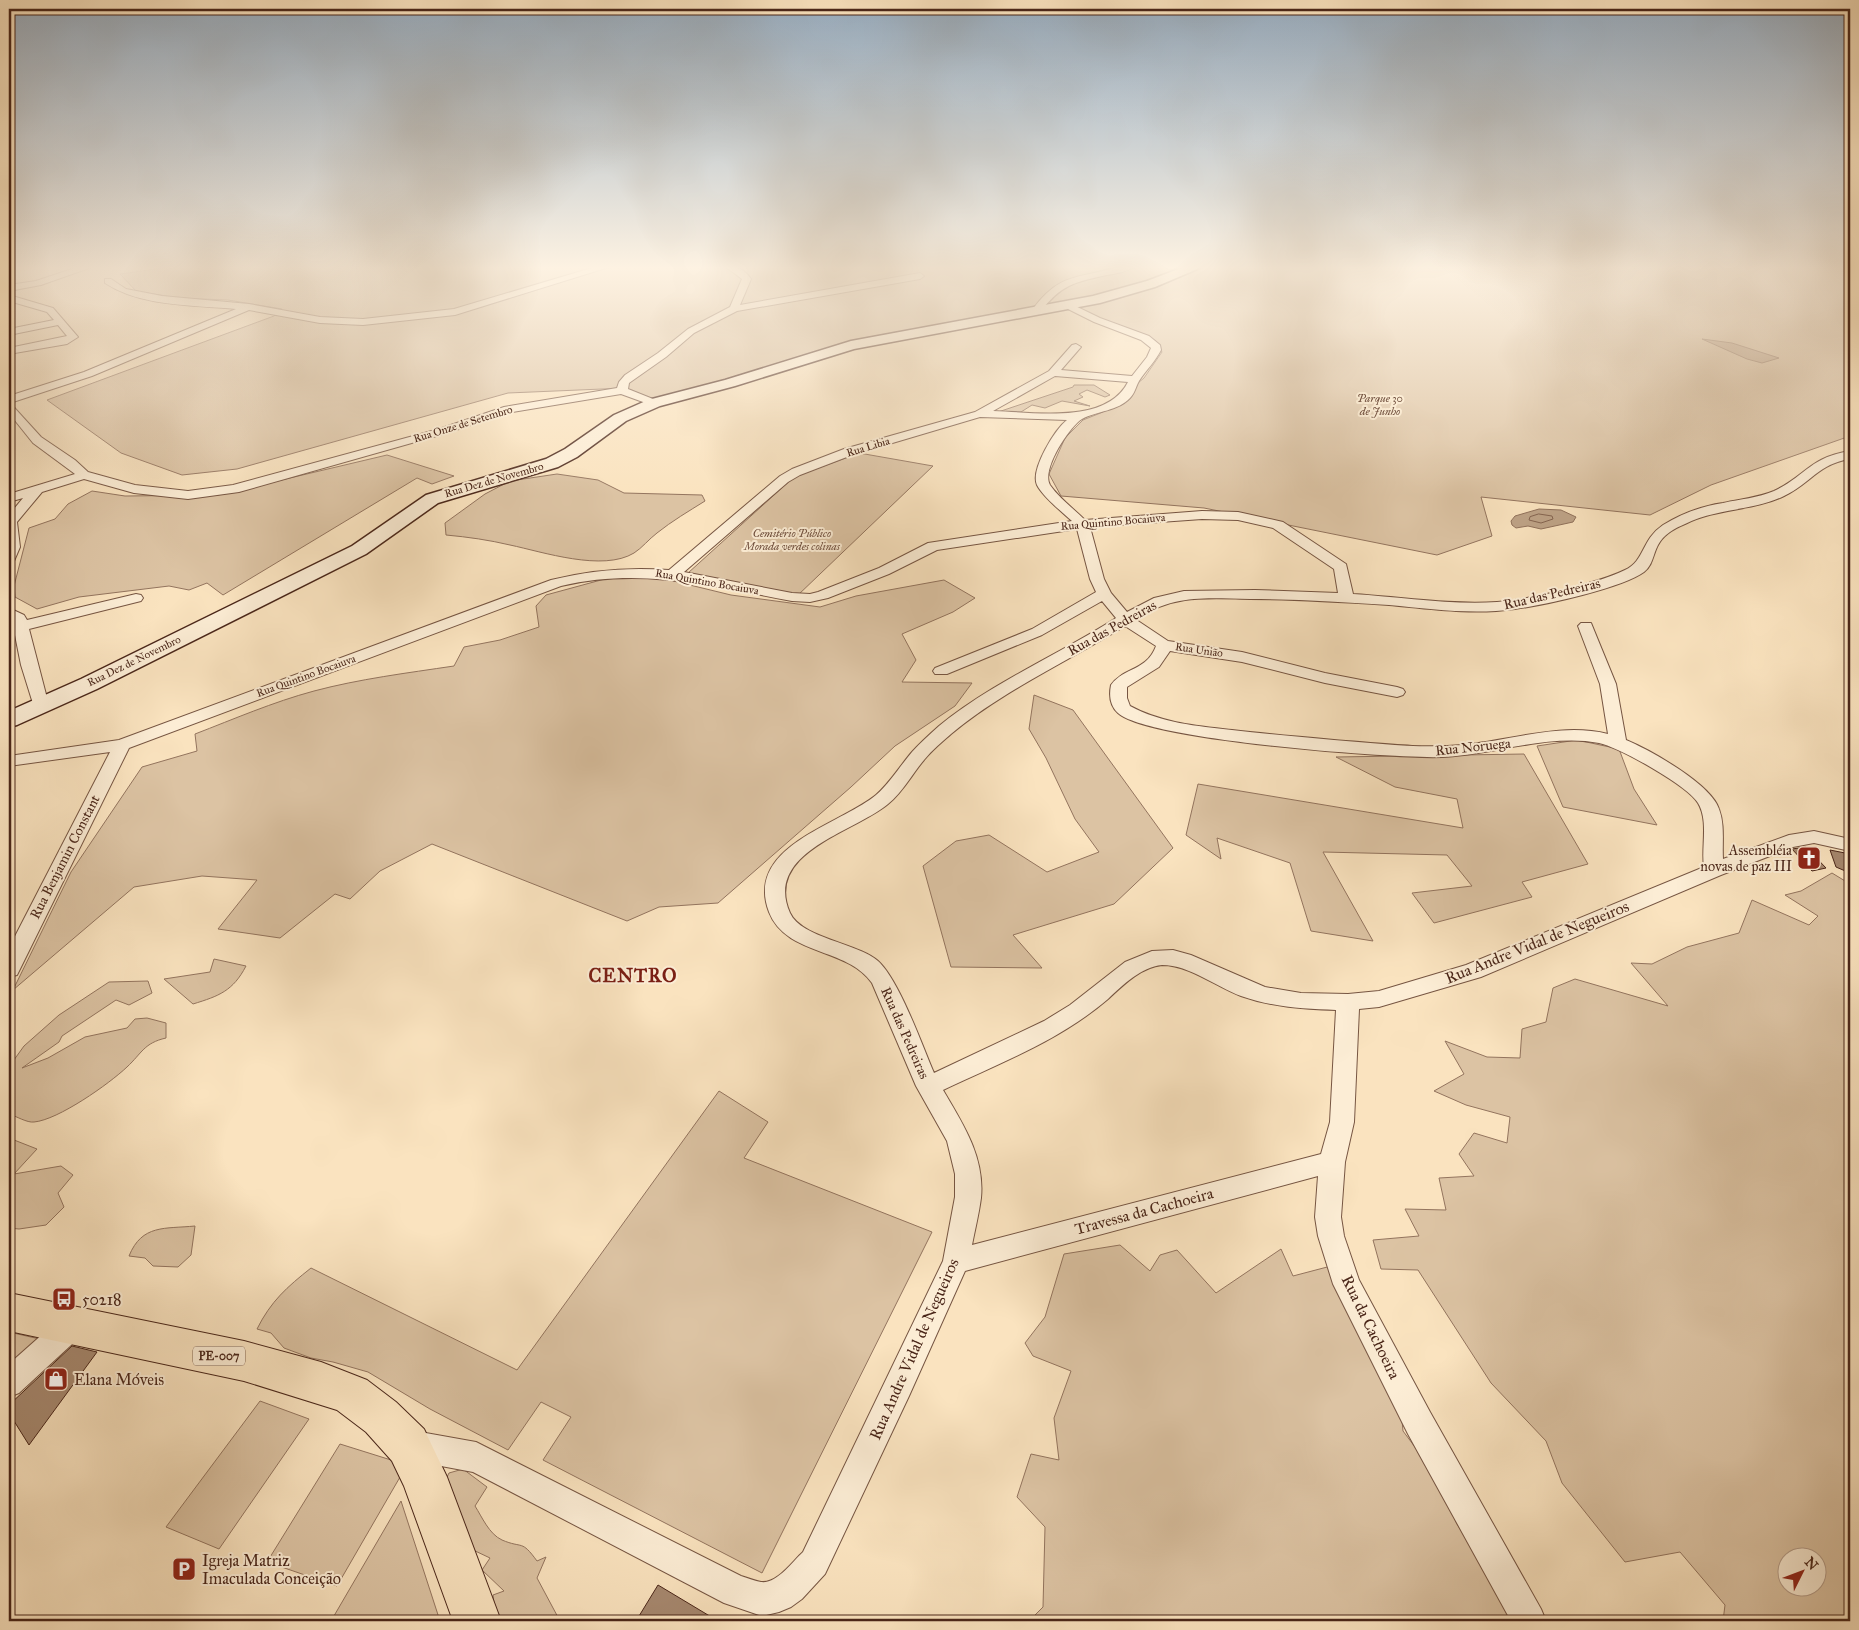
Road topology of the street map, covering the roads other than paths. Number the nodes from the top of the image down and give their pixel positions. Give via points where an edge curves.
1 (51, 343) edge
2 (162, 343) edge
3 (676, 343) edge
4 (860, 343) edge
5 (1153, 343) edge
6 (1076, 347) dead end
7 (9, 351) edge
8 (1053, 373) junction
9 (1135, 379) junction
10 (622, 391) junction
11 (9, 400) edge
12 (654, 403) junction
13 (9, 406) edge
14 (979, 414) junction
15 (1078, 417) junction
16 (1850, 455) edge
17 (84, 475) junction
18 (36, 491) junction
19 (9, 498) edge
20 (1082, 524) junction
21 (9, 558) edge
22 (673, 574) junction
23 (1104, 594) junction
24 (136, 598) dead end
25 (1346, 598) junction
26 (9, 612) edge
27 (1126, 620) junction
28 (21, 626) junction
29 (1586, 626) dead end
30 (1164, 645) junction
31 (941, 671) dead end
32 (1397, 692) dead end
33 (41, 706) junction
34 (9, 720) edge
35 (1618, 742) junction
36 (122, 745) junction
37 (9, 761) edge
38 (1841, 842) edge
39 (1714, 870) junction
40 (9, 969) edge
41 (1348, 1002) junction
42 (928, 1086) junction
43 (1332, 1162) junction
44 (956, 1261) junction
45 (9, 1312) edge
46 (73, 1324) junction
47 (9, 1383) edge
48 (408, 1445) junction
49 (477, 1621) edge
50 (1529, 1621) edge

1 - 7 street
2 - 11 street via 88,374
3 - 10 street via 624,382
4 - 12 main road, Rua Dez de Novembro
5 - 9 street, Rua União via 1156,350
6 - 8 street, Rua Libia
8 - 9 street
8 - 14 street, Rua Libia
9 - 15 street, Rua União via 1131,390 1118,402
10 - 12 street
10 - 17 street, Rua Onze de Setembro via 504,410 400,443 220,492 188,494 134,489
12 - 33 main road, Rua Dez de Novembro via 620,418 552,463 432,500 359,550
13 - 17 street, Rua Onze de Setembro via 37,440 71,462
14 - 15 street
14 - 22 street, Rua Libia via 848,452 796,472 764,495
15 - 20 street, Rua União via 1059,437 1042,476 1043,484
16 - 25 street, Rua das Pedreiras via 1826,461 1776,496 1714,507 1689,516 1661,532 1650,546 1645,562 1631,574 1619,578 1502,607
17 - 18 street
18 - 19 street
18 - 21 street via 10,522 13,547
20 - 22 street, Rua Quintino Bocaiuva via 933,546 884,571 810,598
20 - 23 street, Rua União
20 - 25 street, Rua Quintino Bocaiuva via 1202,515 1238,516 1272,523 1338,564
22 - 36 street, Rua Quintino Bocaiuva via 613,571 564,580
23 - 27 street, Rua União
23 - 31 street via 1037,632
24 - 28 street
25 - 27 street, Rua das Pedreiras via 1282,594 1182,595 1156,602
26 - 28 street via 19,618
27 - 30 street, Rua União
27 - 42 street, Rua das Pedreiras via 974,708 924,749 884,798 806,844 792,854 778,872 774,887 779,914 785,923 803,936 861,960 877,972
28 - 33 street
29 - 35 street via 1608,684
30 - 32 street, Rua União via 1242,657
30 - 35 street, Rua Noruega via 1158,660 1120,685 1119,700 1125,711 1181,730 1425,752 1462,751 1570,735
33 - 34 main road, Rua Dez de Novembro
35 - 39 street, Rua Noruega via 1689,786 1708,804 1712,815
36 - 37 street, Rua Quintino Bocaiuva
36 - 40 street, Rua Benjamin Constant
38 - 39 street, Rua Andre Vidal de Negueiros via 1802,838
39 - 41 street, Rua Andre Vidal de Negueiros via 1473,971 1379,999
41 - 42 street, Rua Andre Vidal de Negueiros via 1301,1001 1264,995 1183,960 1173,957 1152,959 1126,973 1070,1016 1012,1048
41 - 43 street, Rua da Cachoeira via 1342,1122
42 - 44 street, Rua Andre Vidal de Negueiros via 959,1139 968,1174 968,1198
43 - 44 street, Travessa da Cachoeira
43 - 50 street, Rua da Cachoeira via 1328,1217 1347,1284 1419,1423
44 - 48 street, Rua Andre Vidal de Negueiros via 814,1563 779,1595 762,1599 736,1591 476,1457
45 - 46 main road, PE-007
46 - 47 street
46 - 48 main road, PE-007 via 244,1361 321,1383 352,1395 381,1417
48 - 49 main road, PE-007 via 424,1477

